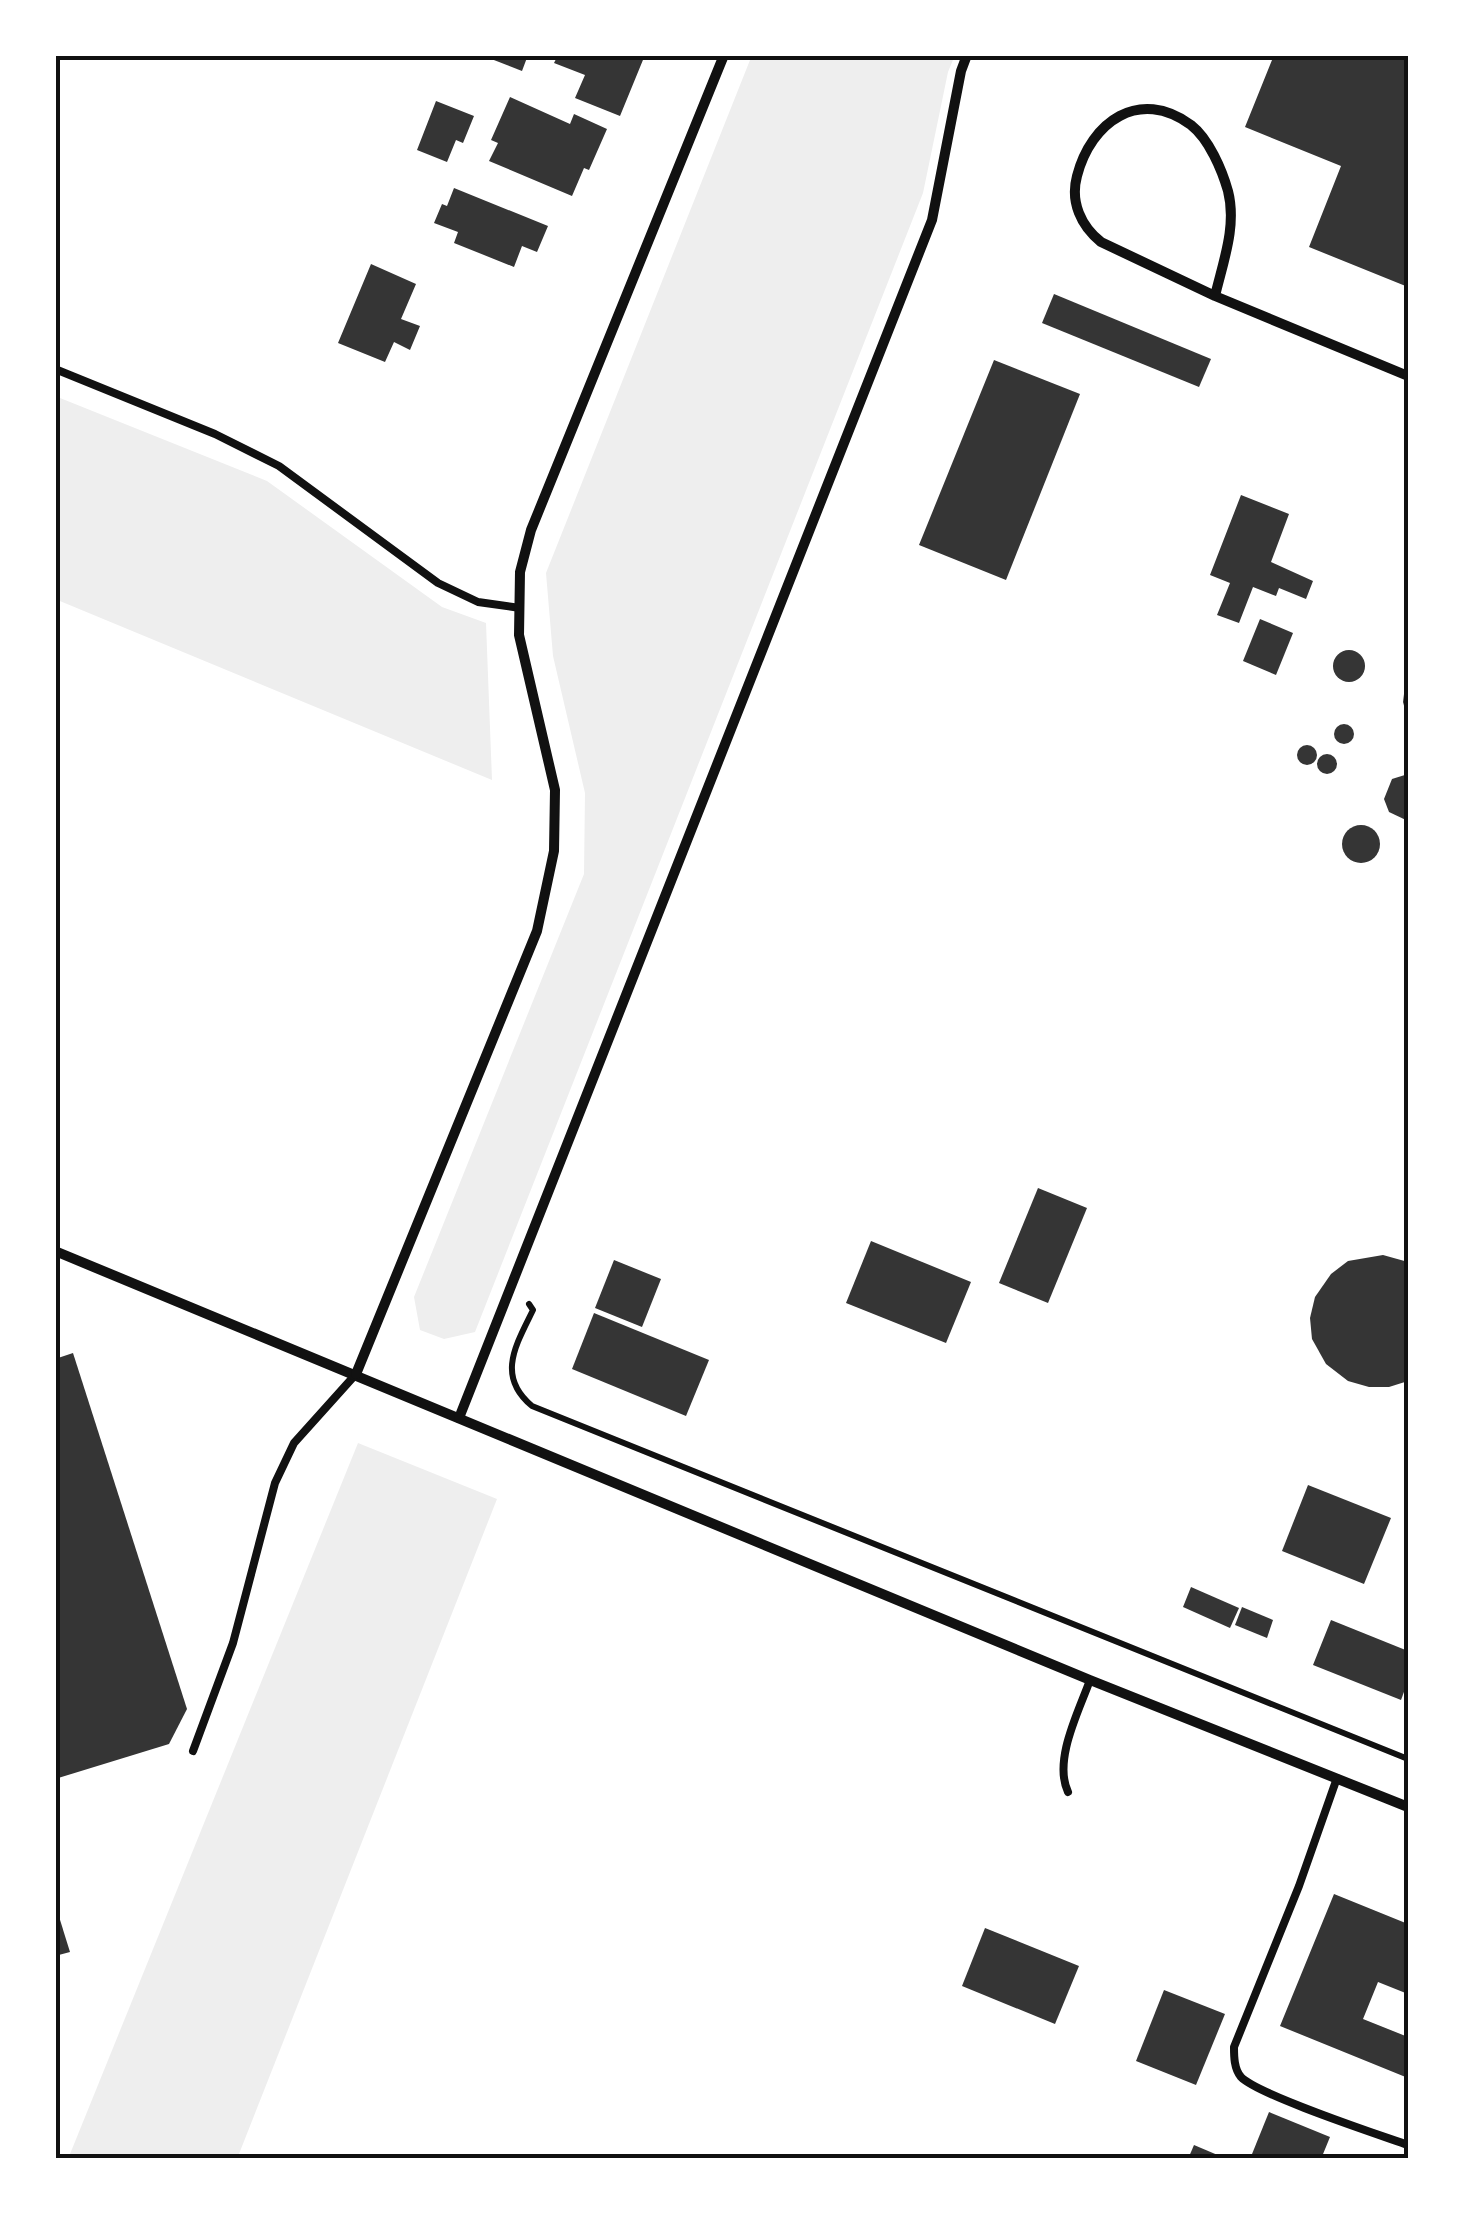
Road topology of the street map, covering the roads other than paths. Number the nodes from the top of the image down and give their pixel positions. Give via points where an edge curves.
1 (724, 55) edge
2 (967, 55) edge
3 (1215, 296) junction
4 (55, 369) edge
5 (1408, 376) edge
6 (520, 608) junction
7 (55, 1250) edge
8 (356, 1374) junction
9 (459, 1418) junction
10 (1090, 1680) junction
11 (193, 1751) dead end
12 (1338, 1778) junction
13 (1068, 1792) dead end
14 (1408, 1807) edge
15 (1408, 2145) edge

1 - 6 street via 531,530 520,572
2 - 9 street via 932,220
3 - 3 street via 1230,236 1229,194 1216,160 1193,127 1170,114 1144,108 1121,114 1094,137 1079,165 1073,189 1085,230
3 - 5 street
4 - 6 lane via 279,466 438,583 478,602
6 - 8 street via 518,635 555,790 554,851 538,930
7 - 8 street
8 - 9 street
8 - 11 lane via 294,1443 274,1483 233,1644
9 - 10 street
10 - 12 street
10 - 13 lane via 1065,1756
12 - 14 street
12 - 15 lane via 1234,2047 1235,2062 1240,2076 1269,2092

